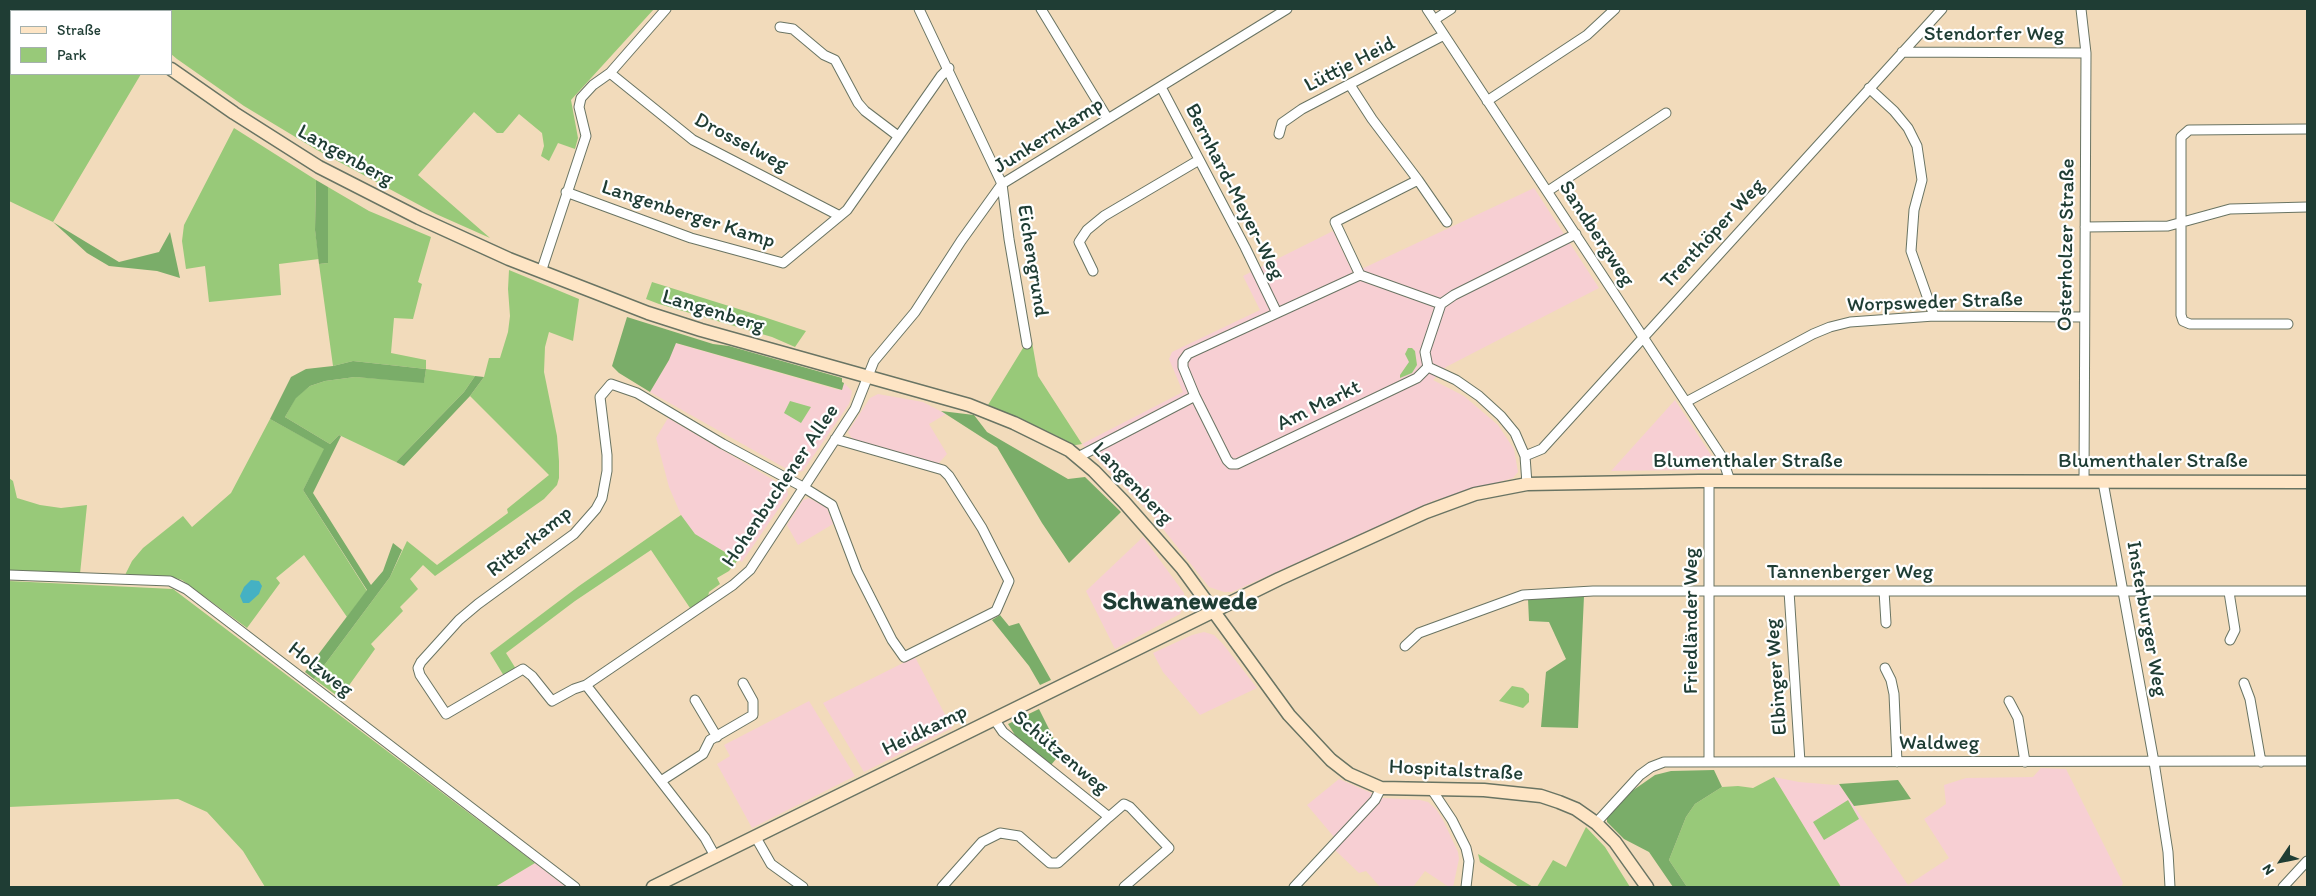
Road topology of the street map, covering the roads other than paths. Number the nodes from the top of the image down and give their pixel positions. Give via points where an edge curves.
1 (666, 9) edge
2 (919, 9) edge
3 (1040, 9) edge
4 (1287, 9) edge
5 (1427, 9) edge
6 (1451, 9) edge
7 (1615, 9) edge
8 (1942, 9) edge
9 (2081, 9) edge
10 (1434, 20) junction
11 (780, 27) dead end
12 (1444, 35) junction
13 (1902, 52) junction
14 (2086, 53) junction
15 (949, 68) junction
16 (172, 70) edge
17 (610, 73) junction
18 (1350, 85) junction
19 (1160, 87) junction
20 (1869, 88) junction
21 (1487, 101) junction
22 (1666, 112) dead end
23 (1108, 119) junction
24 (2307, 129) edge
25 (1279, 134) dead end
26 (898, 136) junction
27 (1199, 160) junction
28 (1418, 180) junction
29 (1002, 184) junction
30 (1548, 190) junction
31 (566, 192) junction
32 (2307, 207) edge
33 (838, 215) junction
34 (1447, 222) dead end
35 (2181, 224) junction
36 (2085, 227) junction
37 (1576, 234) junction
38 (1092, 271) dead end
39 (541, 272) junction
40 (1360, 274) junction
41 (1441, 304) junction
42 (1277, 313) junction
43 (1934, 316) junction
44 (2084, 317) junction
45 (2288, 324) dead end
46 (1643, 336) junction
47 (1027, 344) dead end
48 (1428, 367) junction
49 (868, 376) junction
50 (1195, 396) junction
51 (1686, 402) junction
52 (835, 439) junction
53 (1524, 456) junction
54 (1078, 458) junction
55 (1709, 481) junction
56 (1730, 481) junction
57 (2084, 482) junction
58 (2103, 482) junction
59 (2307, 482) edge
60 (1527, 484) junction
61 (803, 487) junction
62 (9, 575) edge
63 (1710, 590) junction
64 (1789, 591) junction
65 (1884, 591) junction
66 (2123, 591) junction
67 (2229, 592) junction
68 (2307, 592) edge
69 (1215, 612) junction
70 (1886, 623) dead end
71 (2230, 640) dead end
72 (1405, 646) dead end
73 (1885, 668) dead end
74 (743, 682) dead end
75 (2244, 683) dead end
76 (586, 685) junction
77 (695, 700) dead end
78 (2009, 701) dead end
79 (994, 719) junction
80 (717, 737) junction
81 (2307, 761) edge
82 (1708, 762) junction
83 (1800, 762) junction
84 (1897, 762) junction
85 (2025, 762) junction
86 (2154, 762) junction
87 (2261, 762) junction
88 (661, 781) junction
89 (1381, 788) junction
90 (1432, 790) junction
91 (1109, 818) junction
92 (1596, 824) junction
93 (755, 836) junction
94 (714, 856) junction
95 (2307, 861) edge
96 (575, 887) edge
97 (653, 887) edge
98 (803, 887) edge
99 (942, 887) edge
100 (1124, 887) edge
101 (1294, 887) edge
102 (1466, 887) edge
103 (1647, 887) edge
104 (2170, 887) edge
105 (2283, 887) edge

1 - 17 street
2 - 15 street, Eichengrund
3 - 23 street
4 - 19 street, Junkernkamp
5 - 10 street, Sandbergweg
6 - 10 street
7 - 21 street via 1587,34
8 - 13 street, Trenthöper Weg
9 - 14 street, Osterholzer Straße
10 - 12 street, Sandbergweg
11 - 26 street via 793,30 835,60 858,103
12 - 18 street, Lüttje Heid
12 - 21 street, Sandbergweg
13 - 14 street, Stendorfer Weg
13 - 20 street, Trenthöper Weg
14 - 36 street, Osterholzer Straße
15 - 26 street, Langenberger Kamp
15 - 29 street, Eichengrund
16 - 39 main road, Langenberg via 320,167 419,218
17 - 31 street via 581,98 579,106 586,136
17 - 33 street, Drosselweg via 693,140
18 - 25 street, Lüttje Heid via 1302,109 1282,123
18 - 28 street
19 - 23 street, Junkernkamp
19 - 27 street, Bernhard-Meyer-Weg
20 - 43 street via 1894,111 1917,146 1922,180 1914,210 1911,251
20 - 46 street, Trenthöper Weg
21 - 30 street, Sandbergweg
22 - 30 street
23 - 29 street, Junkernkamp
24 - 35 street via 2184,132
26 - 33 street, Langenberger Kamp via 847,210
27 - 38 street via 1104,216 1087,230 1079,242
27 - 42 street, Bernhard-Meyer-Weg
28 - 34 street
28 - 40 street via 1335,222
29 - 47 street, Eichengrund
29 - 49 street, Junkernkamp via 915,312 880,351
30 - 37 street, Sandbergweg
31 - 33 street, Langenberger Kamp via 691,238 777,263 788,261
31 - 39 street
32 - 35 street via 2230,209
35 - 36 street
35 - 45 street via 2181,315 2184,321 2190,324
36 - 44 street, Osterholzer Straße
37 - 41 street
37 - 46 street, Sandbergweg
39 - 49 main road, Langenberg via 701,330
40 - 41 street
40 - 42 street, Am Markt
41 - 48 street via 1425,352
42 - 50 street, Am Markt via 1188,354 1183,367
43 - 44 street, Worpsweder Straße
43 - 51 street, Worpsweder Straße via 1850,322 1830,327
44 - 57 street, Osterholzer Straße
46 - 51 street, Sandbergweg
46 - 53 street, Trenthöper Weg via 1542,449
48 - 50 street, Am Markt via 1417,378 1237,464 1227,460
48 - 53 street via 1456,380 1501,416 1515,433
49 - 52 street, Hohenbuchener Allee via 855,409
49 - 54 main road, Langenberg via 969,405 1014,423 1069,450
50 - 54 street
51 - 56 street, Sandbergweg via 1725,462
52 - 61 street, Hohenbuchener Allee
52 - 61 street via 943,470 949,476 982,528 1009,581 996,612 904,657 857,570 832,505
53 - 60 street
54 - 69 main road, Langenberg via 1152,532
55 - 56 main road, Blumenthaler Straße
55 - 60 main road, Blumenthaler Straße
55 - 63 street, Friedländer Weg
56 - 57 main road, Blumenthaler Straße
57 - 58 main road, Blumenthaler Straße
58 - 59 main road, Blumenthaler Straße
58 - 66 street, Insterburger Weg
60 - 69 main road, Blumenthaler Straße via 1475,494 1426,512
61 - 76 street, Hohenbuchener Allee via 750,570 733,585
61 - 76 street, Ritterkamp via 638,393 611,384 600,397 607,456 602,498 596,509 574,534 459,620 418,668 446,714 523,669 552,701
62 - 96 street, Holzweg via 170,581 186,589
63 - 64 street, Tannenberger Weg
63 - 72 street, Tannenberger Weg via 1523,595 1419,633
63 - 82 street, Friedländer Weg
64 - 65 street, Tannenberger Weg
64 - 83 street, Elbinger Weg
65 - 66 street, Tannenberger Weg
65 - 70 street
66 - 67 street, Tannenberger Weg
66 - 86 street, Insterburger Weg
67 - 68 street, Tannenberger Weg
67 - 71 street via 2235,630
69 - 79 main road, Heidkamp
69 - 89 main road, Hospitalstraße via 1309,739 1350,774
73 - 84 street via 1894,694
74 - 80 street via 753,700 753,715
75 - 87 street
76 - 88 street
77 - 80 street
78 - 85 street via 2018,718
79 - 91 street, Schützenweg via 1003,732
79 - 93 main road, Heidkamp
80 - 88 street via 710,740 703,754
81 - 87 street, Waldweg
82 - 83 street, Waldweg
82 - 92 street, Waldweg via 1664,762 1651,767 1628,786
83 - 84 street, Waldweg
84 - 85 street, Waldweg
85 - 86 street, Waldweg
86 - 87 street, Waldweg
86 - 104 street, Insterburger Weg
88 - 94 street via 706,838
89 - 90 main road, Hospitalstraße
89 - 101 street via 1375,800
90 - 92 main road, Hospitalstraße via 1484,790 1541,796 1576,810
90 - 102 street via 1466,848 1469,861
91 - 99 street via 1058,863 1050,863 1019,836 1000,833 982,842
91 - 100 street, Schützenweg via 1124,804 1170,848
92 - 103 main road, Hospitalstraße via 1615,842
93 - 94 main road, Heidkamp
93 - 98 street via 771,864
94 - 97 main road, Heidkamp
95 - 105 street

